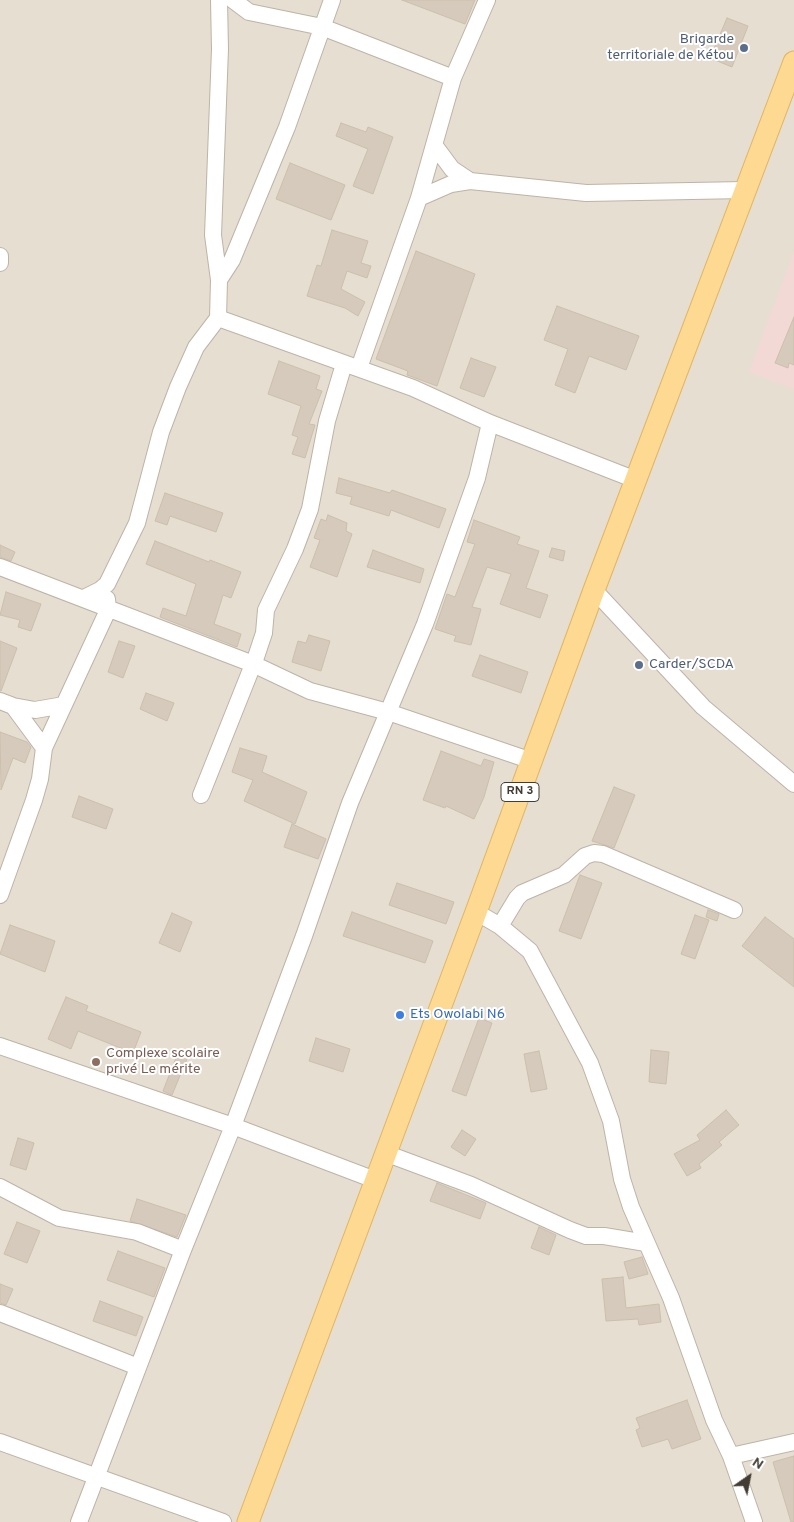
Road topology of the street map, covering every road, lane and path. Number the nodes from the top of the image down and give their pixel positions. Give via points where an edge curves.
1 (219, 0) edge
2 (233, 0) edge
3 (332, 0) edge
4 (487, 0) edge
5 (322, 27) junction
6 (794, 62) edge
7 (453, 78) junction
8 (434, 146) junction
9 (470, 181) junction
10 (744, 190) junction
11 (419, 198) junction
12 (0, 256) edge
13 (0, 263) edge
14 (219, 280) junction
15 (218, 318) junction
16 (352, 366) junction
17 (490, 423) junction
18 (636, 480) junction
19 (0, 567) edge
20 (107, 584) junction
21 (594, 590) junction
22 (84, 598) junction
23 (108, 610) junction
24 (252, 664) junction
25 (6, 704) edge
26 (64, 705) junction
27 (388, 712) junction
28 (44, 748) junction
29 (532, 761) junction
30 (794, 784) edge
31 (201, 795) dead end
32 (0, 895) edge
33 (734, 910) dead end
34 (476, 912) junction
35 (500, 926) junction
36 (0, 1046) edge
37 (233, 1126) junction
38 (386, 1153) junction
39 (375, 1180) junction
40 (0, 1187) edge
41 (646, 1243) junction
42 (183, 1250) junction
43 (0, 1313) edge
44 (138, 1367) junction
45 (0, 1442) edge
46 (794, 1442) edge
47 (731, 1456) junction
48 (96, 1476) junction
49 (79, 1522) edge
50 (223, 1522) edge
51 (248, 1522) edge
52 (754, 1522) edge

1 - 14 street via 213,235
2 - 5 street via 249,12
3 - 5 street
4 - 7 street
5 - 7 street
5 - 14 street via 287,127 232,260
6 - 10 main road, RN 3
7 - 8 street
8 - 9 street via 452,168
8 - 11 street
9 - 10 street via 586,193
9 - 11 street via 451,184
10 - 18 main road, RN 3
11 - 16 street
12 - 13 street
14 - 15 street
15 - 16 street
15 - 20 street via 196,347 178,388 161,432 137,523
16 - 17 street via 412,388
16 - 24 street via 327,421 310,509 266,610 264,633
17 - 18 street
17 - 27 street via 474,486 426,624
18 - 21 main road, RN 3
19 - 22 street
20 - 22 street
20 - 23 street
21 - 29 main road, RN 3
21 - 30 street via 703,707
22 - 23 street
23 - 24 street
23 - 26 street
24 - 27 street via 310,692
24 - 31 street
25 - 26 street via 35,710
25 - 28 street
26 - 28 street
27 - 29 street
27 - 37 street via 350,802
28 - 32 street via 34,800
29 - 34 main road, RN 3
33 - 35 street via 594,853 585,856 564,875 522,893
34 - 35 street
34 - 38 main road, RN 3
35 - 41 street via 530,951 590,1064 611,1121 622,1179
36 - 37 street
37 - 39 street
37 - 42 street
38 - 39 main road, RN 3
38 - 41 street via 471,1185 586,1236
39 - 51 main road, RN 3
40 - 42 street via 59,1218 137,1232
41 - 47 street via 671,1298 714,1420
42 - 44 street
43 - 44 street
44 - 48 street
45 - 48 street
46 - 47 street
47 - 52 street
48 - 49 street
48 - 50 street

